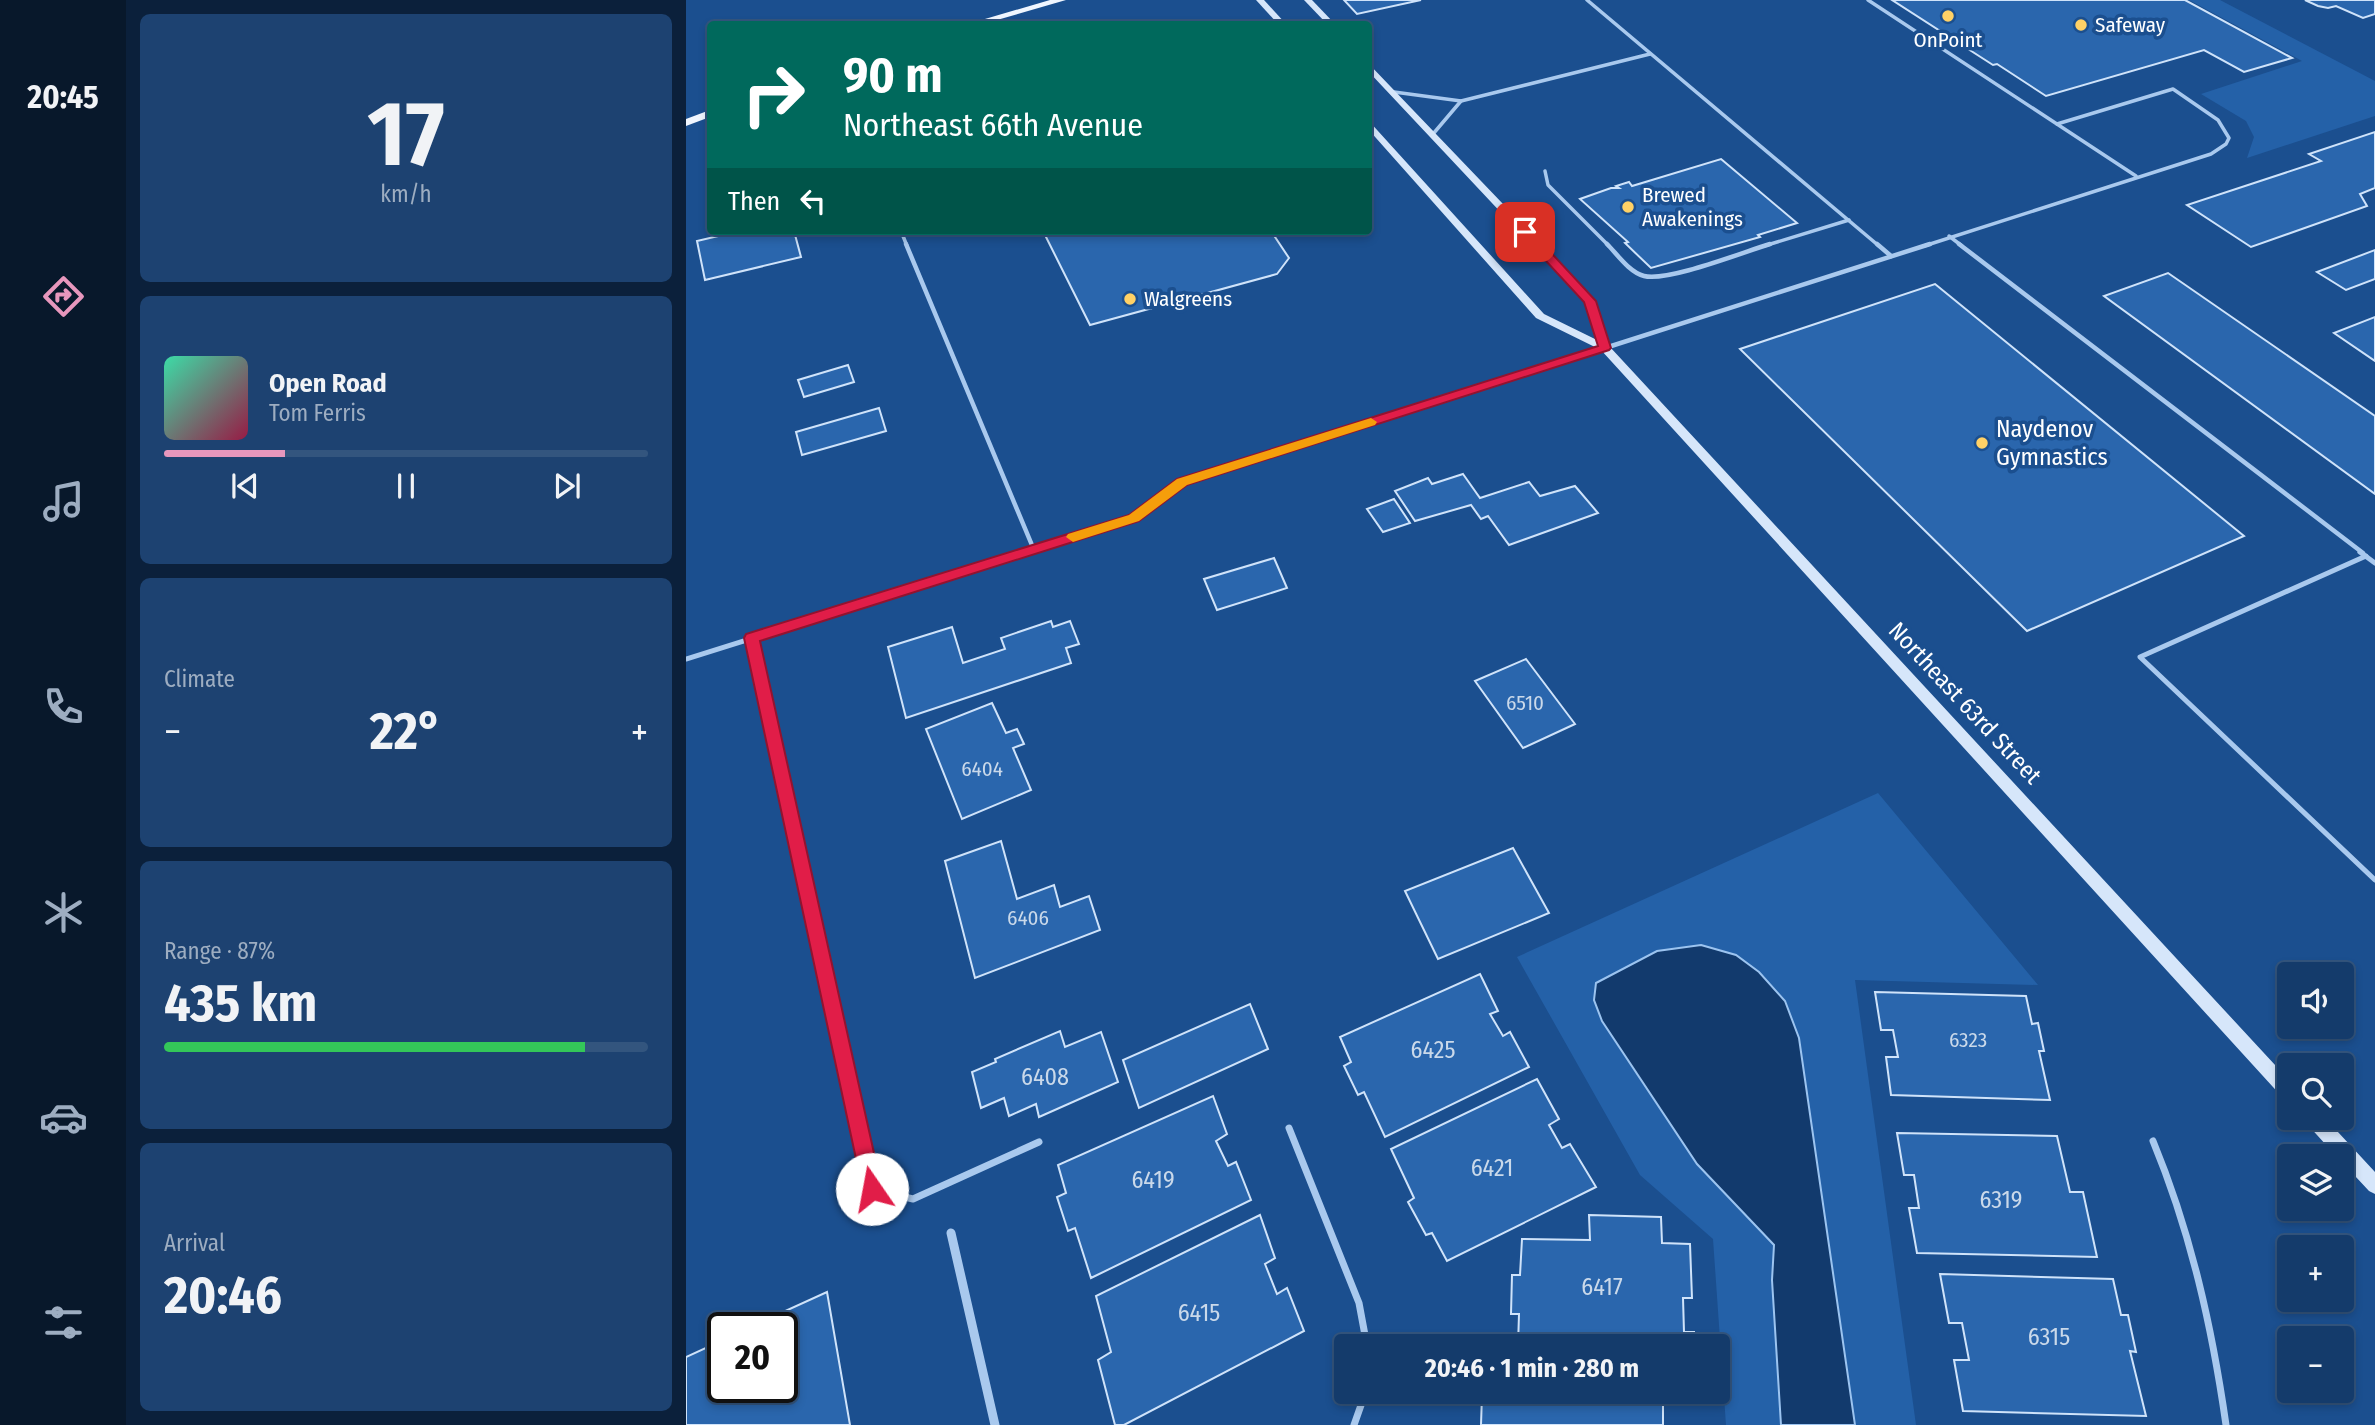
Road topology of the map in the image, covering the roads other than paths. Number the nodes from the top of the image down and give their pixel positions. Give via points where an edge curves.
1 (1061, 0) edge
2 (1260, 0) edge
3 (1308, 0) edge
4 (1587, 0) edge
5 (1868, 0) edge
6 (984, 21) edge
7 (1279, 21) edge
8 (1328, 21) edge
9 (1651, 54) junction
10 (1372, 69) edge
11 (1394, 92) junction
12 (1461, 101) junction
13 (707, 114) edge
14 (686, 123) edge
15 (2057, 124) junction
16 (1372, 127) edge
17 (1433, 134) junction
18 (1545, 171) dead end
19 (2136, 176) junction
20 (1849, 220) junction
21 (903, 235) edge
22 (1950, 236) junction
23 (1891, 256) junction
24 (1605, 348) junction
25 (1182, 482) joint
26 (1034, 550) junction
27 (2366, 556) junction
28 (2375, 563) edge
29 (751, 638) junction
30 (686, 659) edge
31 (2375, 880) edge
32 (2277, 1079) edge
33 (1289, 1128) dead end
34 (2324, 1130) edge
35 (2153, 1141) dead end
36 (1039, 1142) dead end
37 (2375, 1185) edge
38 (951, 1233) dead end
39 (1365, 1334) edge
40 (1361, 1404) edge
41 (995, 1425) edge
42 (1354, 1425) edge
43 (2226, 1425) edge

1 - 6 main road
2 - 7 main road
3 - 8 main road
4 - 9 lane
5 - 15 lane
9 - 12 lane
9 - 20 lane
10 - 11 main road, Northeast 63rd Street
11 - 12 lane
11 - 17 main road, Northeast 63rd Street
12 - 17 lane
13 - 14 main road
15 - 19 lane
15 - 19 lane via 2173,89 2218,120 2229,138 2211,154
16 - 24 main road, Northeast 63rd Street via 1540,316
17 - 24 main road, Northeast 63rd Street via 1590,301
18 - 20 lane via 1548,185 1634,271 1645,276 1665,276
19 - 22 lane
20 - 23 lane
21 - 26 lane
22 - 23 lane
22 - 27 lane
23 - 24 lane
24 - 25 street
24 - 32 main road, Northeast 63rd Street
25 - 26 lane via 1134,518
26 - 29 lane
27 - 28 lane
27 - 31 lane via 2140,657
29 - 30 lane
29 - 36 lane via 872,1189 913,1199
33 - 39 lane via 1359,1303
34 - 37 main road
35 - 43 lane via 2188,1233
38 - 41 street
40 - 42 lane

